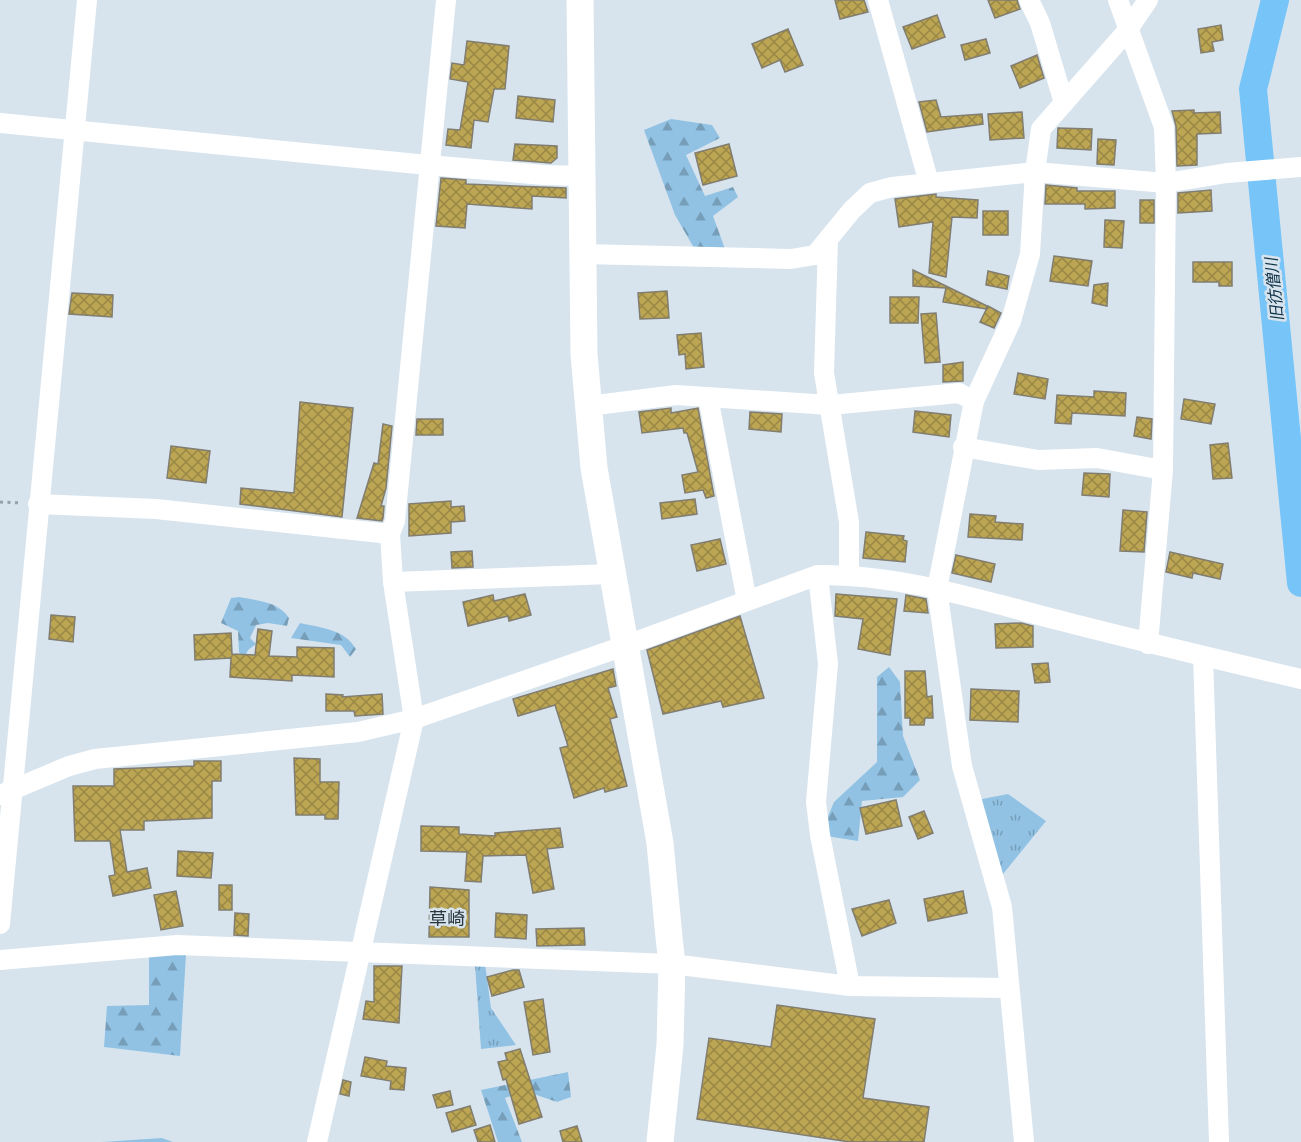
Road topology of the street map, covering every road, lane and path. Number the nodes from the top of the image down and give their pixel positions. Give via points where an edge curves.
1 (87, 0) edge
2 (446, 0) edge
3 (580, 0) edge
4 (878, 0) edge
5 (1029, 0) edge
6 (1118, 0) edge
7 (1148, 0) edge
8 (1127, 31) junction
9 (1064, 102) junction
10 (0, 123) edge
11 (75, 130) junction
12 (428, 165) junction
13 (1301, 167) edge
14 (1035, 172) junction
15 (582, 176) junction
16 (929, 183) junction
17 (1167, 183) junction
18 (828, 241) junction
19 (583, 254) junction
20 (708, 397) junction
21 (974, 401) junction
22 (830, 405) junction
23 (588, 406) junction
24 (963, 447) junction
25 (1163, 470) junction
26 (0, 502) edge
27 (38, 504) junction
28 (390, 534) junction
29 (612, 574) junction
30 (818, 574) junction
31 (849, 574) junction
32 (393, 582) junction
33 (937, 589) junction
34 (747, 601) junction
35 (1149, 644) junction
36 (624, 646) junction
37 (1203, 656) junction
38 (1301, 679) edge
39 (414, 719) junction
40 (6, 793) edge
41 (0, 924) edge
42 (361, 954) junction
43 (0, 960) edge
44 (672, 964) junction
45 (850, 986) junction
46 (1008, 988) junction
47 (317, 1142) edge
48 (660, 1142) edge
49 (1024, 1142) edge
50 (1219, 1142) edge

1 - 11 street
2 - 12 street
3 - 15 street
4 - 16 street
5 - 9 street
6 - 8 street
7 - 8 street
8 - 9 street
8 - 17 street via 1164,127
9 - 14 street via 1041,129
10 - 11 street
11 - 12 street
11 - 27 street
12 - 15 street
12 - 28 street via 395,521
13 - 17 street
14 - 16 street
14 - 17 street
14 - 21 street via 1030,254 1011,321
15 - 19 street
16 - 18 street via 870,193
17 - 25 street
18 - 19 street via 815,255 791,258
18 - 22 street via 824,373
19 - 23 street
20 - 22 street
20 - 23 street via 676,395
20 - 34 street
21 - 22 street via 959,393
21 - 24 street
22 - 31 street via 849,522
23 - 29 street
24 - 25 street via 1038,460 1097,458
24 - 33 street
25 - 35 street
26 - 27 path
27 - 28 street via 156,509
27 - 40 street
28 - 32 street
29 - 32 street
29 - 36 street
30 - 31 street
30 - 34 street
30 - 45 street via 828,664 816,802
31 - 33 street
32 - 39 street
33 - 35 street
33 - 46 street via 962,766 1002,907
34 - 36 street
35 - 37 street
36 - 39 street
36 - 44 street via 660,843
37 - 38 street
37 - 50 street
39 - 40 street via 358,732 116,755 69,766
39 - 42 street
40 - 41 street
42 - 43 street via 177,945
42 - 44 street
42 - 47 street
44 - 45 street
44 - 48 street via 670,1046
45 - 46 street
46 - 49 street

